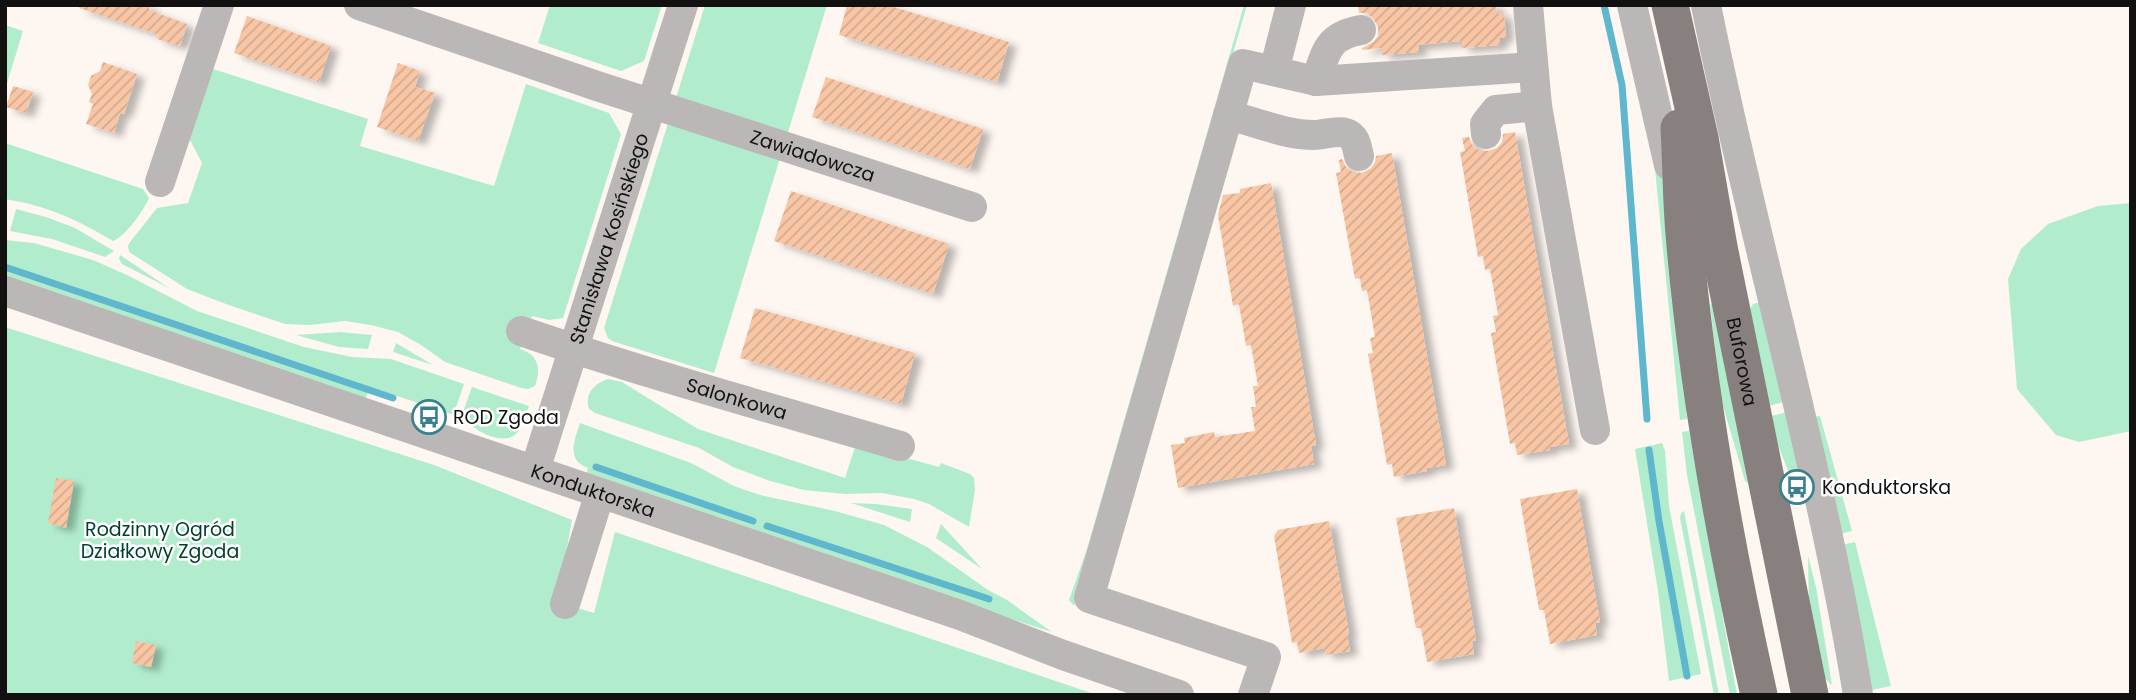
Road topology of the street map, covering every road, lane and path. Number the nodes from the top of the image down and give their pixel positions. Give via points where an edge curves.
1 (219, 5) edge
2 (683, 5) edge
3 (1291, 5) edge
4 (1528, 5) edge
5 (1632, 5) edge
6 (1706, 5) edge
7 (373, 7) edge
8 (1672, 17) edge
9 (1360, 30) dead end
10 (1533, 67) junction
11 (1274, 71) junction
12 (1315, 81) junction
13 (651, 103) junction
14 (1537, 106) junction
15 (1228, 115) junction
16 (1486, 134) dead end
17 (1359, 156) dead end
18 (160, 182) dead end
19 (972, 207) dead end
20 (1684, 233) junction
21 (5, 291) edge
22 (522, 331) dead end
23 (574, 349) junction
24 (1595, 430) dead end
25 (900, 446) dead end
26 (535, 470) junction
27 (600, 493) junction
28 (565, 604) dead end
29 (1179, 695) edge
30 (1253, 695) edge
31 (1759, 695) edge
32 (1810, 695) edge
33 (1858, 695) edge

1 - 18 street
2 - 13 street, Stanisława Kosińskiego
3 - 11 street
4 - 10 street
5 - 20 street, Buforowa
6 - 33 street via 1830,541
7 - 13 street, Zawiadowcza
8 - 20 main road, Buforowa
8 - 32 main road, Buforowa
9 - 12 street via 1336,37
10 - 12 street
10 - 14 street
11 - 12 street
11 - 15 street via 1243,64
13 - 19 street, Zawiadowcza
13 - 23 street, Stanisława Kosińskiego
14 - 16 street via 1496,110 1485,124
14 - 24 street
15 - 17 street via 1290,132 1345,133 1357,144
15 - 30 street via 1089,598 1266,657
20 - 31 main road, Buforowa via 1707,427
21 - 26 street, Konduktorska
22 - 23 street, Salonkowa
23 - 25 street, Salonkowa
23 - 26 street, Stanisława Kosińskiego
26 - 27 street, Konduktorska
27 - 28 street
27 - 29 street, Konduktorska

